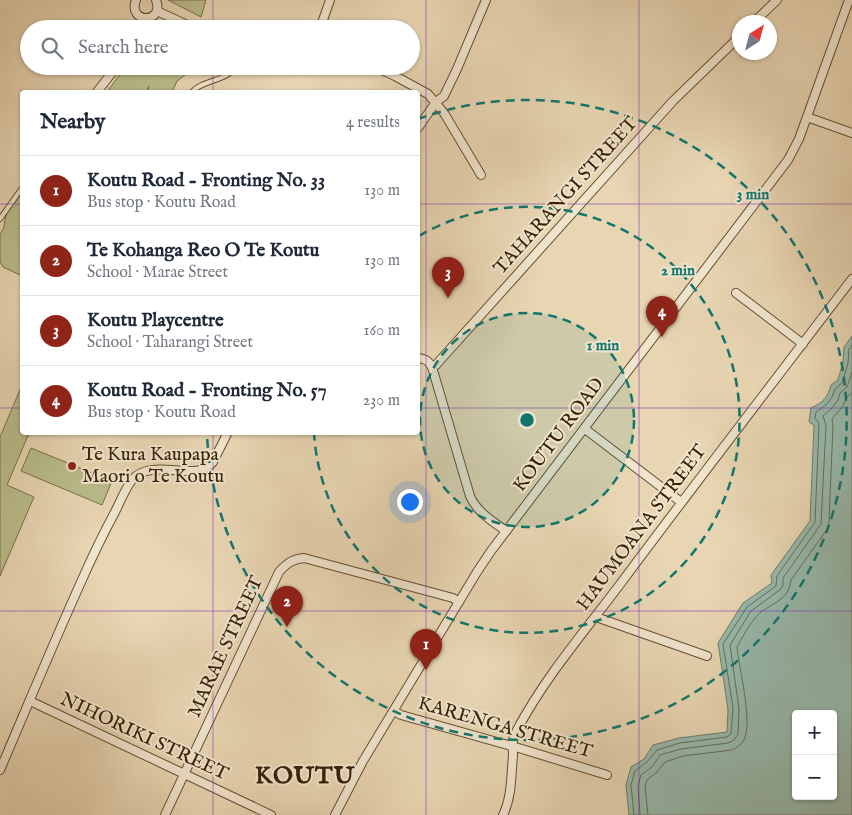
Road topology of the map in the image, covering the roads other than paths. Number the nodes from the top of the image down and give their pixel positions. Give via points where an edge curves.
1 (136, 0) edge
2 (156, 0) edge
3 (330, 0) edge
4 (486, 0) edge
5 (777, 0) edge
6 (849, 0) edge
7 (157, 11) junction
8 (761, 15) edge
9 (146, 18) joint
10 (176, 20) edge
11 (323, 20) edge
12 (732, 44) edge
13 (110, 75) edge
14 (226, 75) edge
15 (393, 75) edge
16 (99, 90) edge
17 (194, 90) edge
18 (436, 102) junction
19 (807, 116) junction
20 (420, 125) edge
21 (852, 133) edge
22 (481, 175) dead end
23 (20, 191) edge
24 (0, 219) edge
25 (852, 279) edge
26 (736, 293) dead end
27 (803, 344) junction
28 (420, 358) edge
29 (432, 367) junction
30 (584, 428) junction
31 (226, 435) edge
32 (681, 502) junction
33 (506, 531) junction
34 (459, 602) junction
35 (596, 616) junction
36 (708, 656) dead end
37 (30, 701) junction
38 (394, 711) junction
39 (512, 747) junction
40 (0, 770) edge
41 (185, 774) junction
42 (607, 775) dead end
43 (165, 815) edge
44 (271, 815) edge
45 (336, 815) edge
46 (503, 815) edge

1 - 9 street via 135,12
2 - 7 street
3 - 11 street
4 - 18 street via 445,95
5 - 8 street
6 - 19 street, KOUTU ROAD
7 - 9 street
7 - 10 street
12 - 29 street, TAHARANGI STREET via 673,101
13 - 16 street
14 - 17 lane
15 - 18 street via 428,94
18 - 20 street
18 - 22 street
19 - 21 street
19 - 30 street, KOUTU ROAD via 788,160
23 - 24 lane
25 - 27 street, HAUMOANA STREET
26 - 27 street
27 - 32 street, HAUMOANA STREET
28 - 29 street
29 - 33 street via 470,496 477,509
30 - 32 street
30 - 33 street, KOUTU ROAD
31 - 37 street via 206,469 146,471 132,480 94,553
32 - 35 street, HAUMOANA STREET
33 - 34 street, KOUTU ROAD
34 - 38 street, KOUTU ROAD
34 - 41 street, MARAE STREET via 304,558 294,559 279,572
35 - 36 street
35 - 39 street, HAUMOANA STREET via 548,678 517,730
37 - 40 street
37 - 41 street, NIHORIKI STREET
38 - 39 street, KARENGA STREET
38 - 45 street, KOUTU ROAD via 363,761
39 - 42 street, KARENGA STREET
39 - 46 street, HAUMOANA STREET via 510,793
41 - 43 street
41 - 44 street, NIHORIKI STREET

